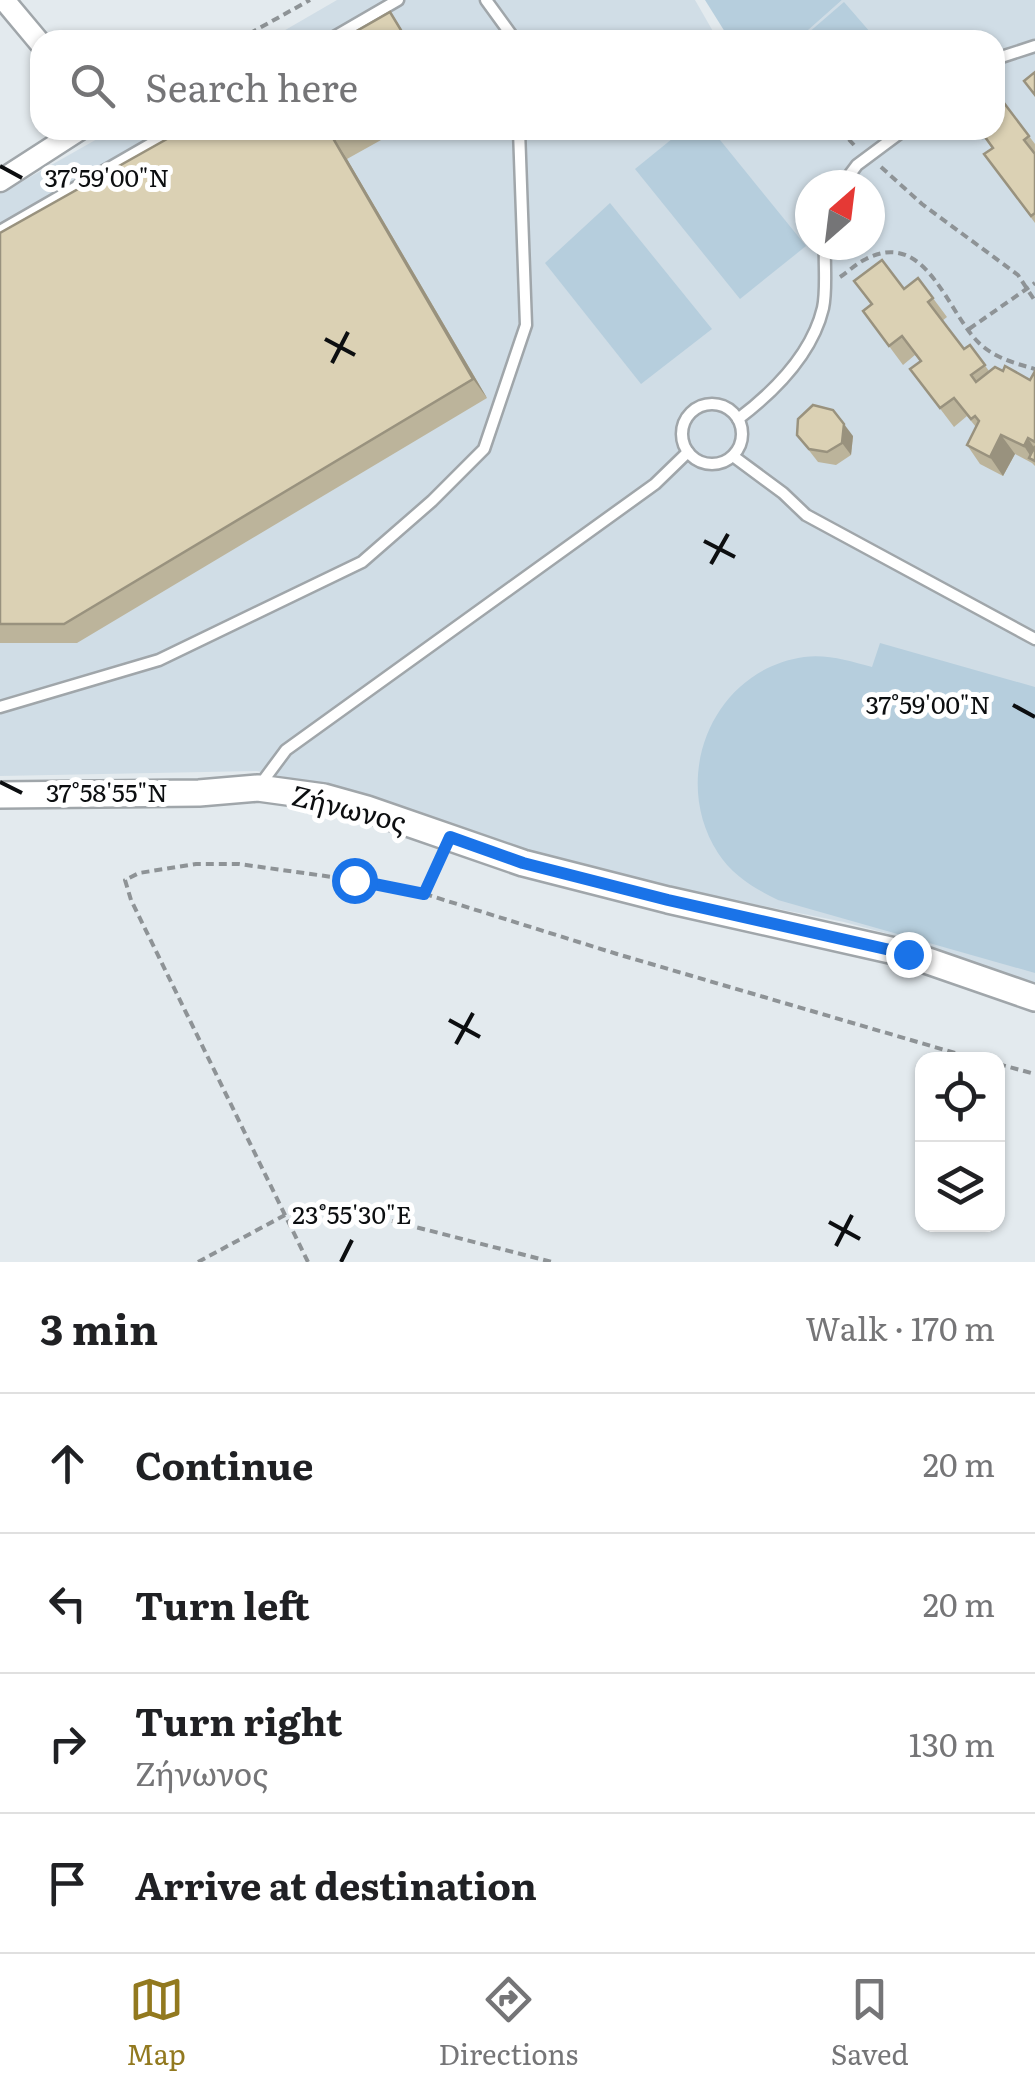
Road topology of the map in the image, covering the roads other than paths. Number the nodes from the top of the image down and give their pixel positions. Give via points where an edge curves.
1 (4, 0) edge
2 (398, 0) edge
3 (486, 0) edge
4 (346, 30) edge
5 (508, 30) edge
6 (30, 32) edge
7 (1035, 46) edge
8 (1005, 56) edge
9 (63, 140) edge
10 (158, 140) edge
11 (519, 140) edge
12 (891, 140) edge
13 (854, 170) edge
14 (0, 180) edge
15 (0, 231) edge
16 (825, 260) edge
17 (738, 419) junction
18 (688, 452) junction
19 (733, 456) junction
20 (1035, 639) edge
21 (0, 706) edge
22 (258, 788) junction
23 (0, 795) edge
24 (1035, 998) edge

1 - 6 street
2 - 4 lane
3 - 5 lane
7 - 8 lane
9 - 14 street
10 - 15 lane
11 - 21 lane via 526,324 484,449 362,562 159,660
12 - 13 lane
16 - 17 lane via 824,304 815,334 765,398
17 - 18 lane via 714,403 695,408 683,424
17 - 19 lane via 742,438
18 - 19 lane via 715,464
18 - 22 lane via 654,484 286,750
19 - 20 lane via 806,515
22 - 23 street, Ζήνωνος
22 - 24 street, Ζήνωνος via 324,797 523,863 650,896 908,954

